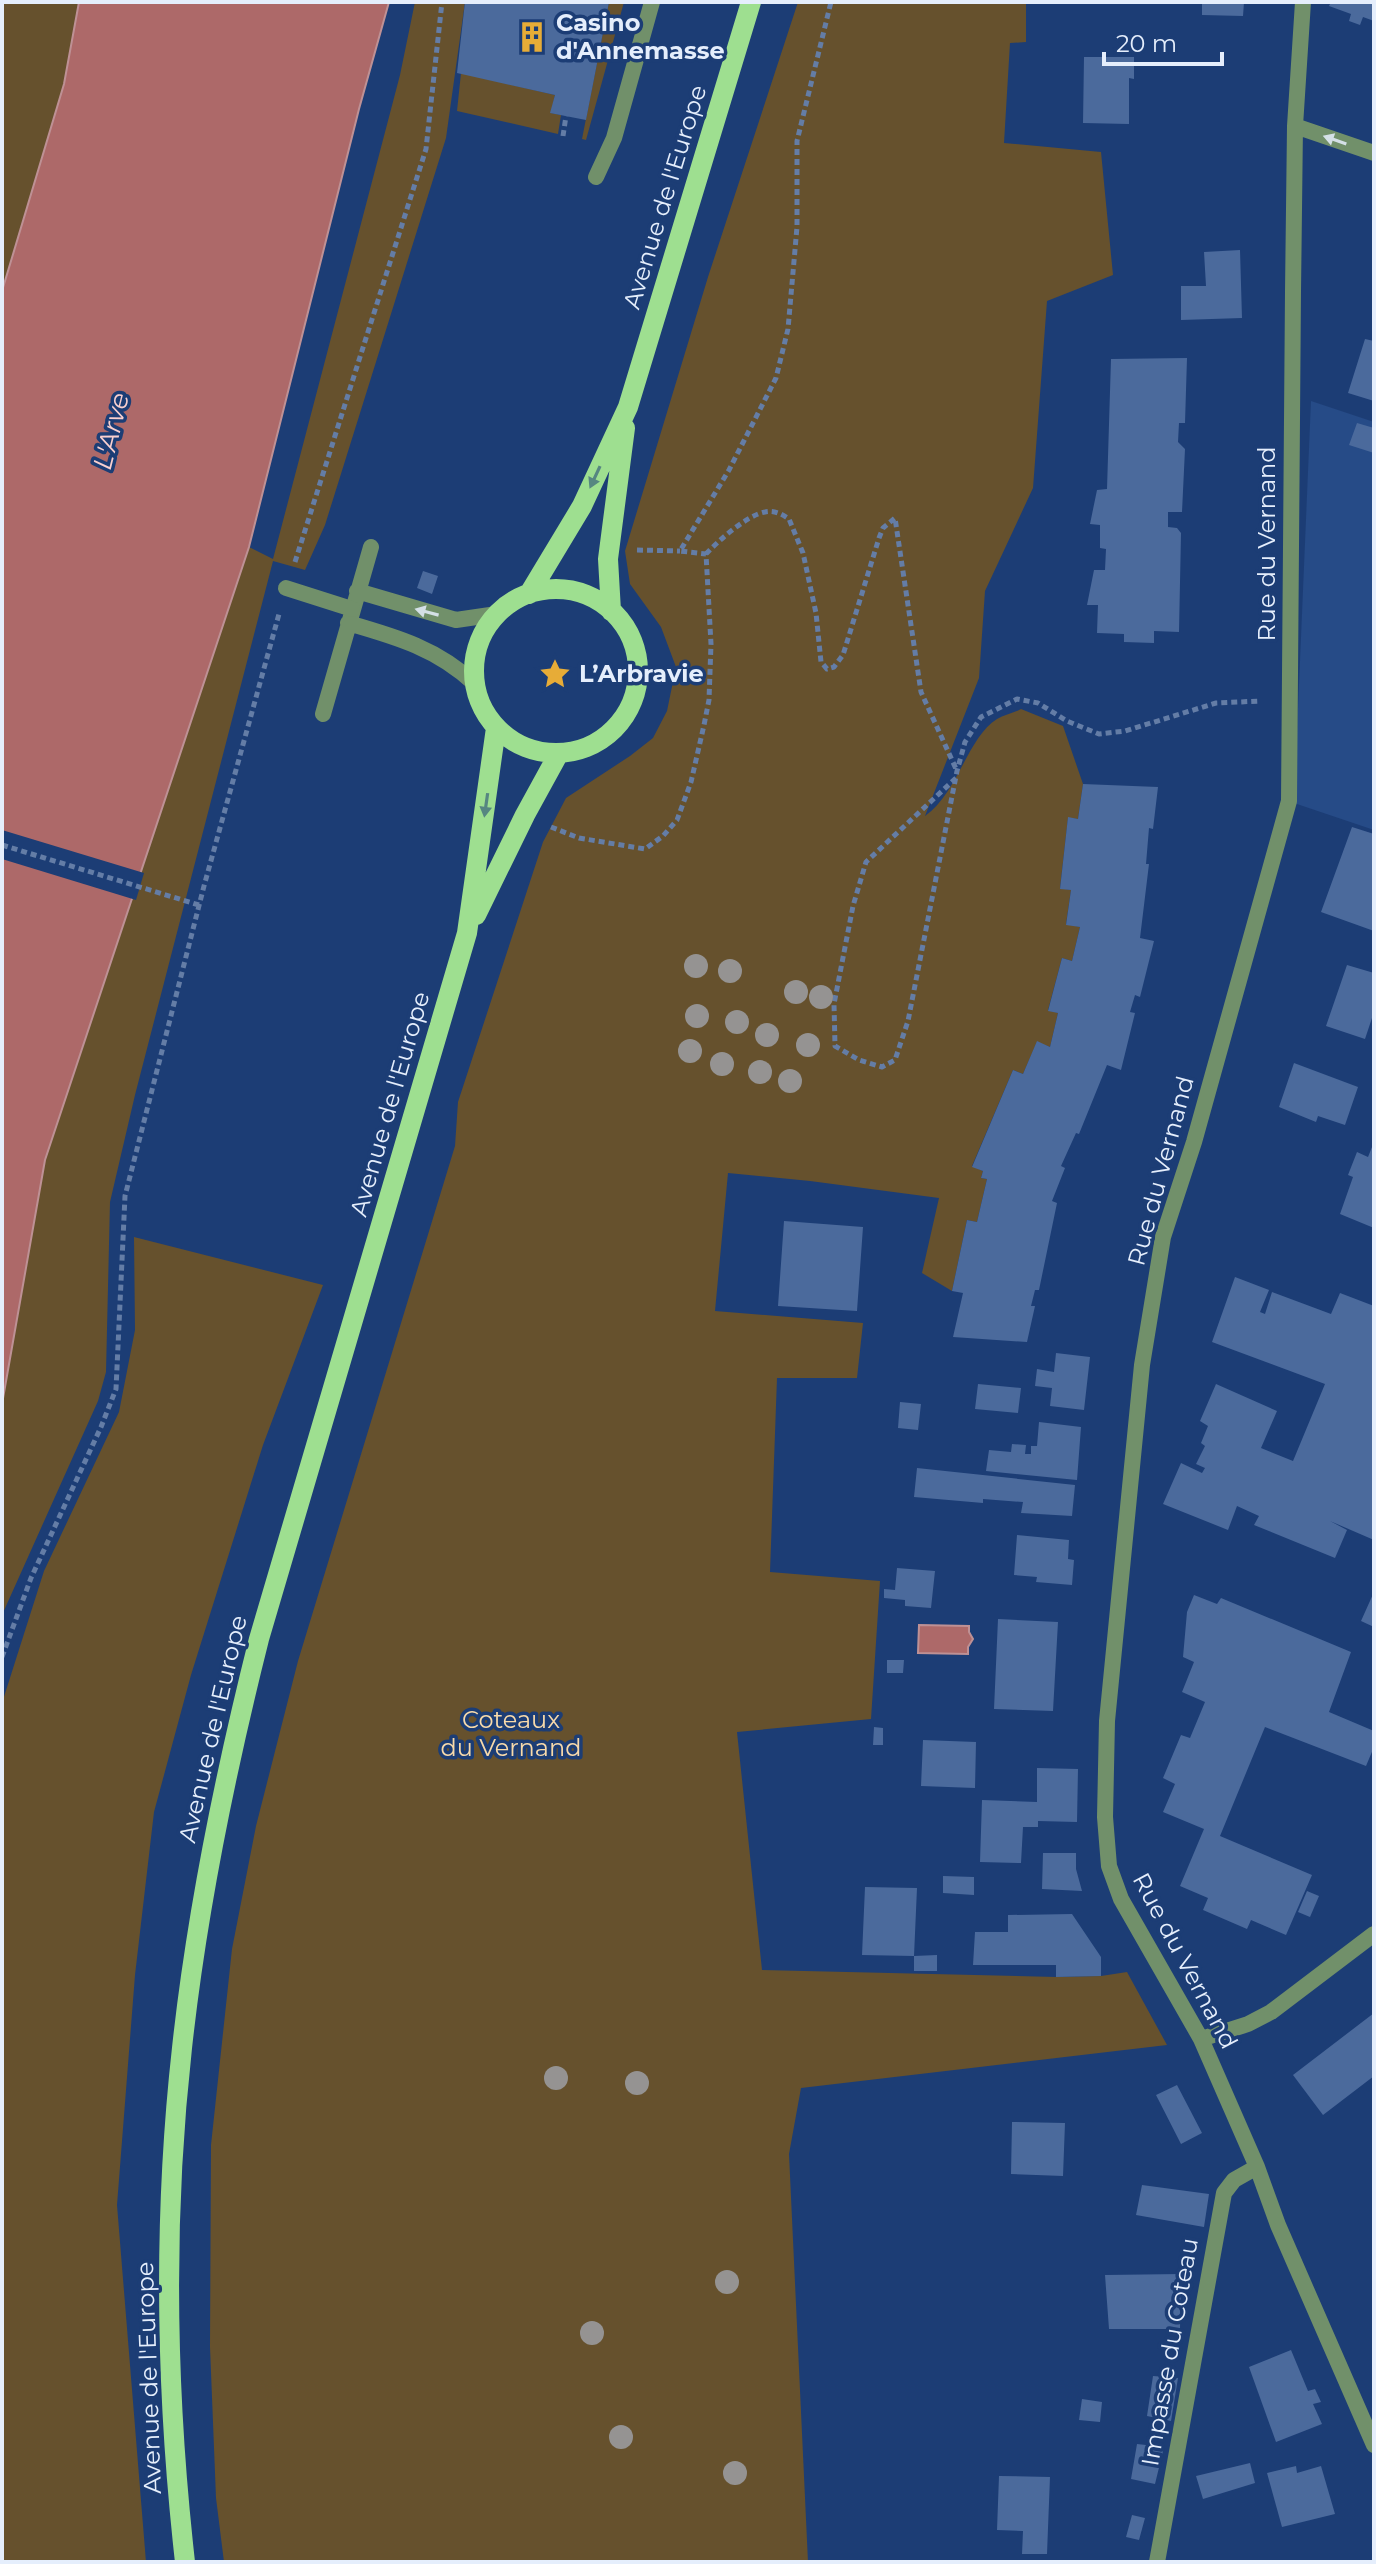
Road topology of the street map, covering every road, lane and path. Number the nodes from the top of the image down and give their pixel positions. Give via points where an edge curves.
1 (442, 2) edge
2 (652, 2) edge
3 (751, 2) edge
4 (831, 2) edge
5 (1303, 2) edge
6 (566, 116) dead end
7 (1295, 126) junction
8 (563, 136) dead end
9 (1374, 153) edge
10 (596, 177) dead end
11 (628, 407) junction
12 (610, 543) junction
13 (371, 547) dead end
14 (680, 551) junction
15 (706, 554) junction
16 (286, 588) junction
17 (357, 591) junction
18 (529, 594) junction
19 (611, 611) junction
20 (497, 614) junction
21 (350, 616) junction
22 (475, 684) junction
23 (1290, 700) junction
24 (323, 714) dead end
25 (496, 728) junction
26 (559, 753) junction
27 (956, 774) junction
28 (525, 815) junction
29 (2, 845) edge
30 (199, 905) junction
31 (467, 933) junction
32 (2, 1657) edge
33 (1374, 1934) edge
34 (1201, 2039) junction
35 (1257, 2167) junction
36 (1374, 2445) edge
37 (185, 2562) edge
38 (1157, 2562) edge

1 - 16 path via 426,149
2 - 10 street via 614,138
3 - 11 main road, Avenue de l'Europe
4 - 14 path via 797,141 797,227 788,329 776,378
5 - 7 street, Rue du Vernand
6 - 8 path
9 -> 7 street
7 - 23 street, Rue du Vernand
11 - 12 main road, Avenue de l'Europe
11 -> 18 main road, Avenue de l'Europe via 582,506
12 - 14 path via 635,550
12 - 19 main road, Avenue de l'Europe
13 - 17 street
14 - 15 path
15 - 27 path via 759,514 774,511 789,519 803,553 821,662 827,669 843,655 879,538 895,518 921,692
15 - 28 path via 709,700 677,820 645,849 579,838
16 - 21 street
16 - 30 path
20 -> 17 street via 456,620
17 - 21 street
18 - 19 main road via 573,591
18 - 20 main road
19 - 26 main road via 635,652 633,700 604,738
20 - 22 main road via 478,646
21 - 22 street via 443,657
21 - 24 street
22 - 25 main road via 482,708
23 - 27 path via 1216,703 1099,734 1038,703 1017,699 981,717 965,742
23 - 34 street, Rue du Vernand via 1289,801 1163,1237 1142,1365 1107,1721 1109,1866 1130,1916
25 - 26 main road via 525,747
25 -> 31 main road, Avenue de l'Europe
26 - 28 main road, Avenue de l'Europe
27 - 27 path via 866,862 853,906 834,1004 835,1046 882,1067 895,1060 908,1021
28 - 31 main road, Avenue de l'Europe
29 - 30 path
30 - 32 path via 125,1196 116,1389 31,1578
31 - 37 main road, Avenue de l'Europe via 259,1639 210,1856 181,2051 173,2168 171,2396
33 - 34 street via 1271,2012
34 - 35 street, Rue du Vernand
35 - 36 street, Rue du Vernand
35 - 38 street, Impasse du Coteau via 1234,2180 1224,2193

